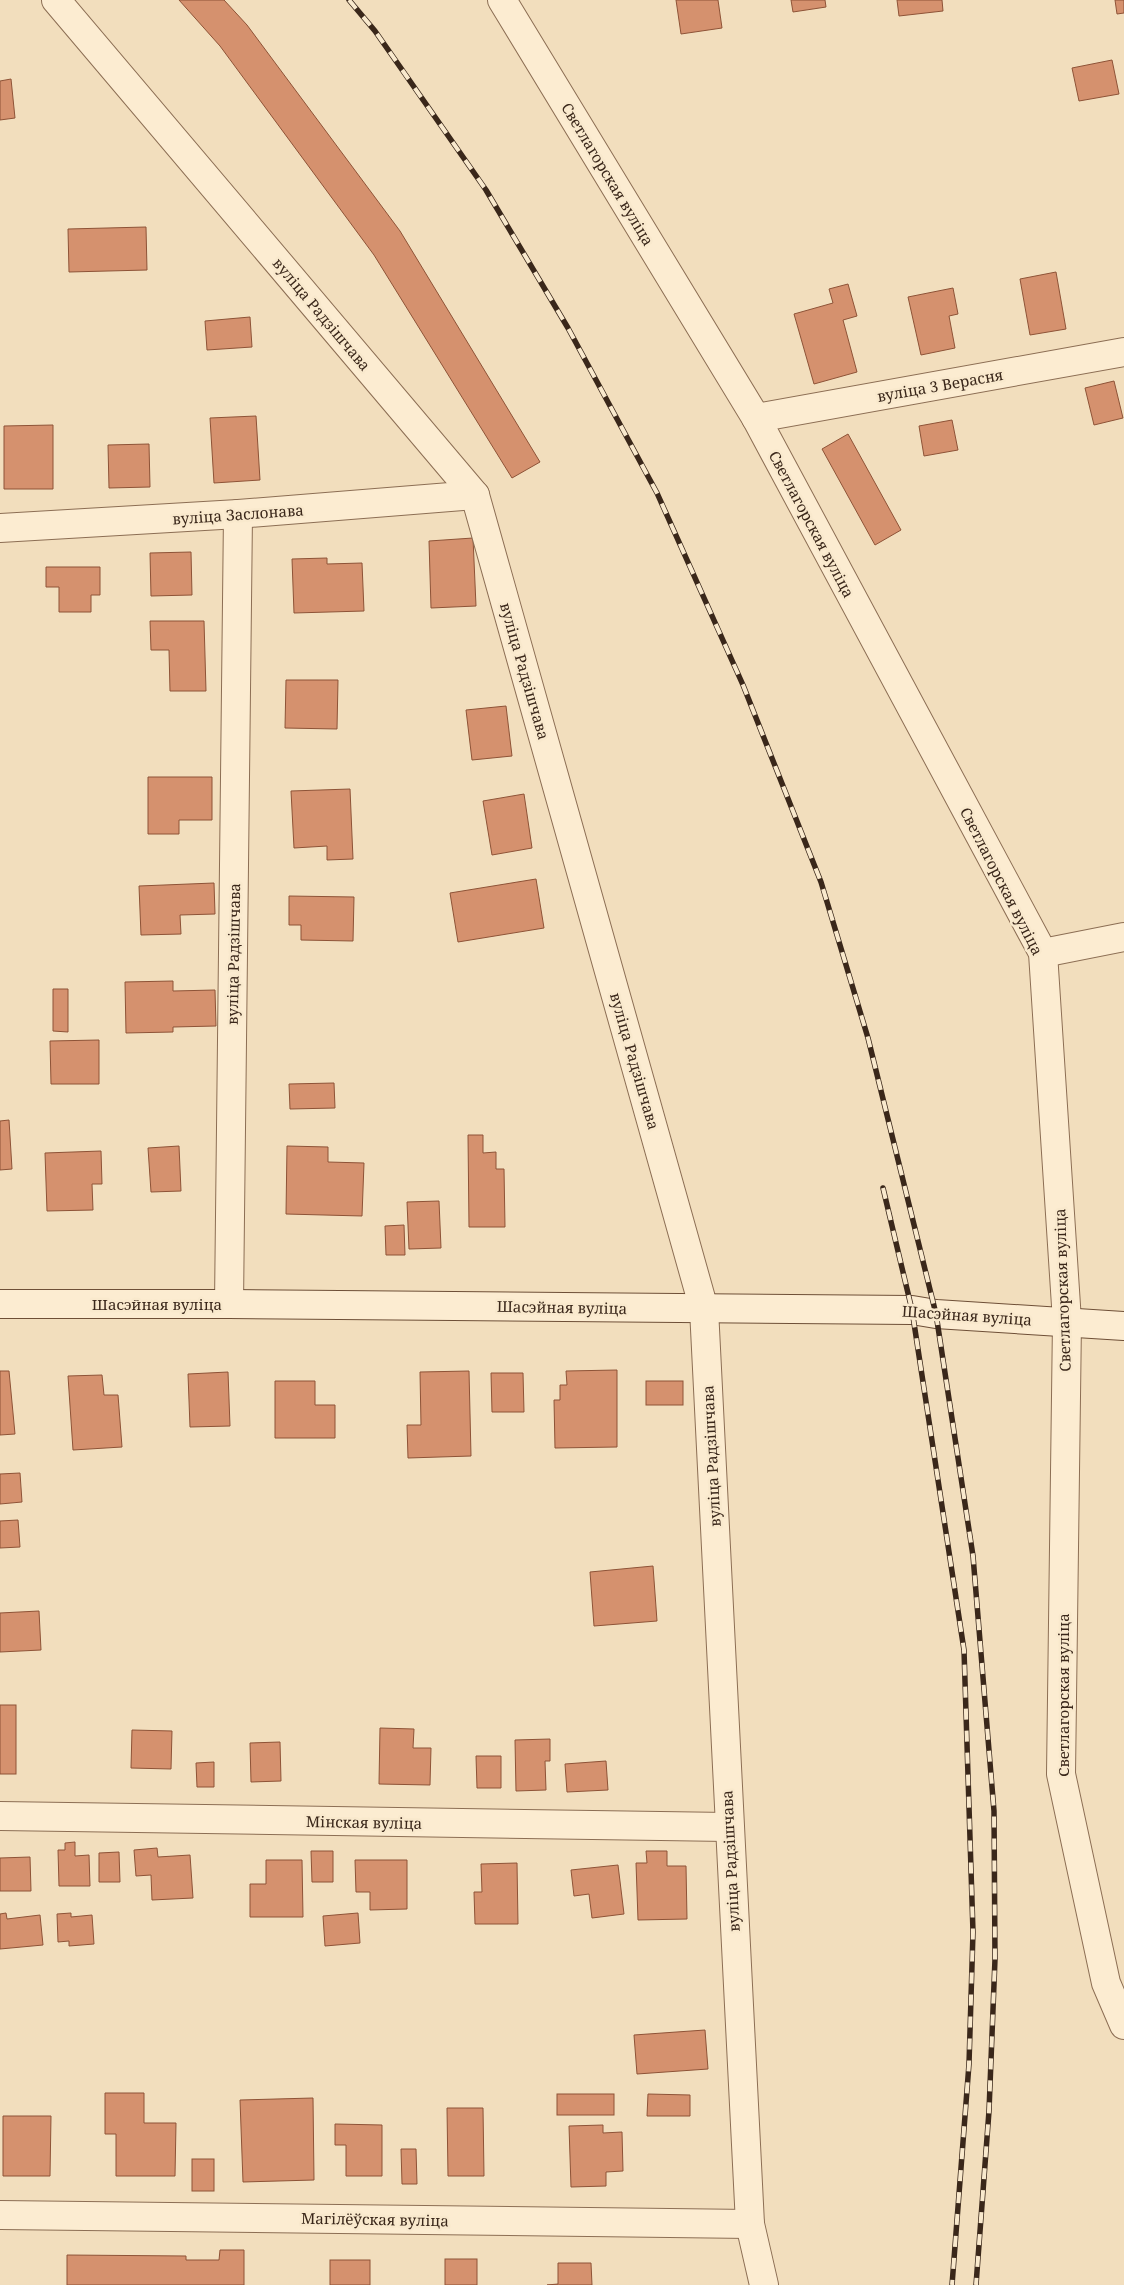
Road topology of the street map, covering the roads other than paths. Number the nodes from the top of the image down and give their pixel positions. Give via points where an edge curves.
1 (56, 0) edge
2 (502, 0) edge
3 (1124, 352) edge
4 (756, 418) junction
5 (475, 495) junction
6 (238, 514) junction
7 (0, 528) edge
8 (1124, 937) edge
9 (1043, 953) junction
10 (0, 1304) edge
11 (228, 1304) junction
12 (704, 1309) junction
13 (1067, 1321) junction
14 (1124, 1326) edge
15 (0, 1816) edge
16 (728, 1827) junction
17 (1124, 2025) edge
18 (0, 2215) edge
19 (750, 2224) junction
20 (764, 2285) edge

1 - 5 street, вуліца Радзішчава
2 - 4 street, Светлагорская вуліца
3 - 4 street, вуліца 3 Верасня
4 - 9 street, Светлагорская вуліца
5 - 6 street, вуліца Заслонава
5 - 12 street, вуліца Радзішчава
6 - 7 street, вуліца Заслонава
6 - 11 street, вуліца Радзішчава
8 - 9 street
9 - 13 street, Светлагорская вуліца
10 - 11 street, Шасэйная вуліца
11 - 12 street, Шасэйная вуліца
12 - 13 street, Шасэйная вуліца via 912,1310
12 - 16 street, вуліца Радзішчава
13 - 14 street, Шасэйная вуліца
13 - 17 street, Светлагорская вуліца via 1061,1774 1106,1983
15 - 16 street, Мінская вуліца
16 - 19 street, вуліца Радзішчава
18 - 19 street, Магілёўская вуліца
19 - 20 street, вуліца Радзішчава

